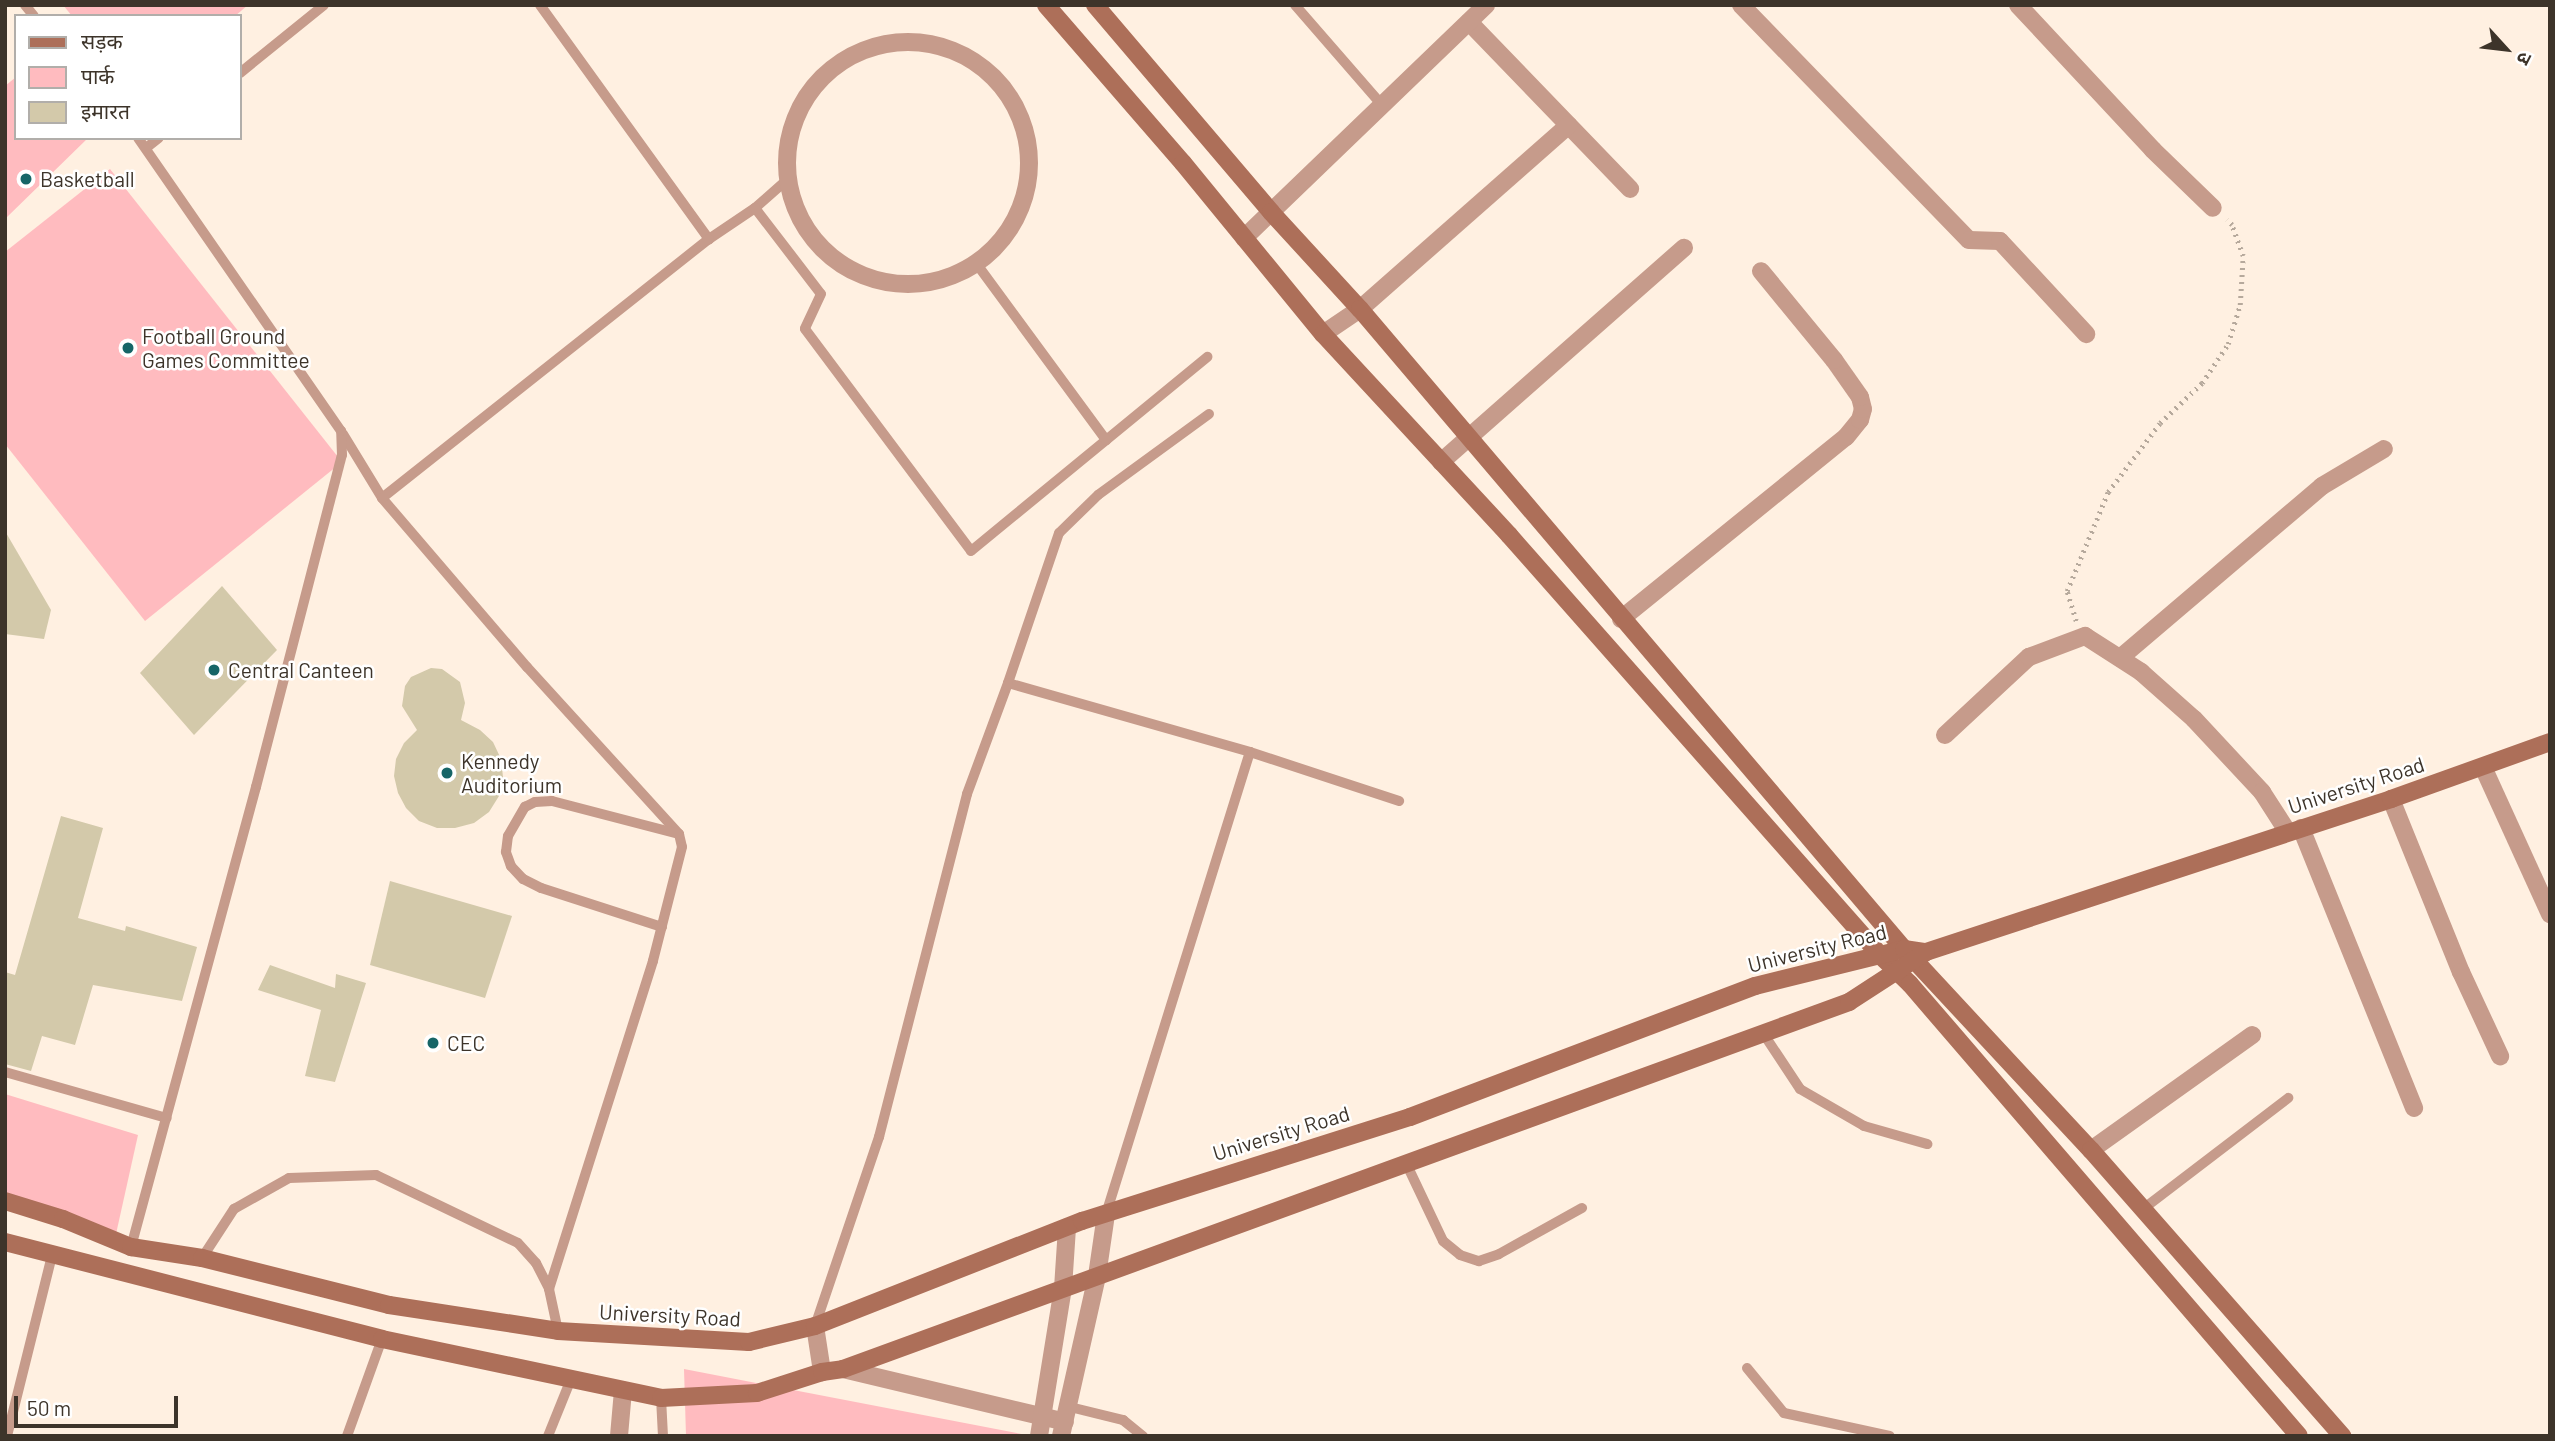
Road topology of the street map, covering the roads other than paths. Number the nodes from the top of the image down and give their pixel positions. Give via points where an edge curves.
1 (324, 5) edge
2 (540, 5) edge
3 (1046, 5) edge
4 (1095, 5) edge
5 (1295, 5) edge
6 (1486, 5) edge
7 (1741, 5) edge
8 (2018, 5) edge
9 (1469, 22) junction
10 (242, 71) edge
11 (1382, 105) junction
12 (1570, 125) junction
13 (140, 140) edge
14 (156, 140) edge
15 (146, 148) junction
16 (789, 178) junction
17 (1630, 189) dead end
18 (755, 208) junction
19 (2213, 208) road end
20 (1271, 212) junction
21 (1244, 238) junction
22 (709, 239) junction
23 (1684, 248) dead end
24 (976, 263) junction
25 (1762, 271) dead end
26 (1360, 309) junction
27 (1323, 334) junction
28 (2086, 334) dead end
29 (1207, 357) dead end
30 (1209, 414) dead end
31 (341, 431) junction
32 (1469, 437) junction
33 (1106, 440) junction
34 (2384, 449) dead end
35 (1441, 462) junction
36 (382, 498) junction
37 (1621, 619) junction
38 (2120, 659) junction
39 (1008, 683) junction
40 (1945, 735) dead end
41 (2550, 742) edge
42 (1250, 752) junction
43 (2483, 767) junction
44 (2390, 799) junction
45 (1399, 802) dead end
46 (2294, 830) junction
47 (679, 834) junction
48 (2550, 914) edge
49 (662, 927) junction
50 (1915, 954) junction
51 (1881, 956) junction
52 (1898, 971) junction
53 (1763, 1033) junction
54 (2252, 1034) dead end
55 (2500, 1056) dead end
56 (5, 1072) edge
57 (2288, 1098) dead end
58 (2414, 1108) dead end
59 (167, 1118) junction
60 (1927, 1144) dead end
61 (2091, 1150) junction
62 (1406, 1163) junction
63 (5, 1201) edge
64 (1582, 1208) dead end
65 (2143, 1209) junction
66 (1105, 1214) junction
67 (1068, 1227) junction
68 (5, 1242) edge
69 (131, 1247) junction
70 (52, 1255) junction
71 (202, 1258) junction
72 (1097, 1276) junction
73 (1063, 1288) junction
74 (549, 1289) junction
75 (815, 1326) junction
76 (558, 1331) junction
77 (382, 1339) junction
78 (1747, 1368) dead end
79 (843, 1369) junction
80 (822, 1372) junction
81 (571, 1379) junction
82 (623, 1390) junction
83 (661, 1398) junction
84 (1043, 1417) junction
85 (1065, 1422) edge
86 (7, 1436) edge
87 (347, 1436) edge
88 (548, 1436) edge
89 (619, 1436) edge
90 (663, 1436) edge
91 (1039, 1436) edge
92 (1143, 1436) edge
93 (1890, 1436) edge
94 (2299, 1436) edge
95 (2342, 1436) edge

1 - 10 lane
2 - 22 lane
3 - 21 main road
4 - 20 main road
5 - 11 lane
6 - 9 street
7 - 28 street via 1969,240 2000,242
8 - 19 street
9 - 11 street
9 - 12 street
11 - 20 street
12 - 17 street
12 - 26 street
13 - 15 lane
14 - 15 lane
15 - 31 lane
16 - 18 lane
16 - 24 street via 817,240 849,273 895,287 943,282
16 - 24 street via 784,153 798,107 828,69 870,46 918,41 964,55 1001,85 1024,127 1029,175 1015,221 985,259
18 - 22 lane
18 - 33 lane via 821,294 805,329 971,551
20 - 21 street
20 - 26 main road
21 - 27 main road
22 - 36 lane
23 - 32 street
24 - 33 lane
25 - 37 street via 1860,397 1860,420 1846,437
26 - 27 street
26 - 32 main road
27 - 35 main road
29 - 33 lane
30 - 39 lane via 1098,495 1059,533
31 - 36 lane
31 - 59 lane via 342,455
32 - 35 street
32 - 37 main road
34 - 38 street via 2322,486
35 - 51 main road
36 - 47 lane
37 - 50 main road
38 - 40 street via 2085,636 2029,657
38 - 46 street via 2194,719
39 - 42 lane
39 - 75 lane via 967,794 879,1137
41 - 43 main road, University Road
42 - 45 lane
42 - 66 lane
43 - 44 main road, University Road
43 - 48 street
44 - 46 main road, University Road
44 - 55 street
46 - 50 main road, University Road
46 - 58 street
47 - 49 lane via 682,848
47 - 49 lane via 551,801 525,807 508,836 508,859 523,879
49 - 74 lane
50 - 51 main road, University Road
50 - 52 main road
50 - 61 main road
51 - 52 main road
51 - 66 main road, University Road via 1755,986 1410,1117
52 - 53 main road via 1849,1002
52 - 94 main road
53 - 60 lane via 1800,1089 1864,1126
53 - 62 main road
54 - 61 street
56 - 59 lane
57 - 65 lane
59 - 69 lane
61 - 65 main road
62 - 64 lane via 1443,1241 1460,1255 1479,1261
62 - 72 main road
63 - 69 main road, University Road
65 - 95 main road
66 - 67 main road, University Road
66 - 72 street
67 - 73 street
67 - 75 main road, University Road
68 - 70 main road
69 - 71 main road, University Road
70 - 77 main road
70 - 86 lane
71 - 74 lane via 234,1209 289,1178 376,1175 518,1243 536,1263
71 - 76 main road, University Road via 388,1305
72 - 73 main road
72 - 85 street
73 - 79 main road
73 - 84 street
74 - 76 lane
75 - 76 main road, University Road via 749,1342
75 - 80 street
77 - 81 main road
77 - 87 lane
78 - 93 lane via 1784,1413
79 - 80 main road
79 - 84 street
80 - 83 main road via 757,1393
81 - 82 main road
81 - 88 lane
82 - 83 main road
82 - 89 street
83 - 90 lane
84 - 85 street
84 - 91 street
85 - 92 lane via 1123,1420

